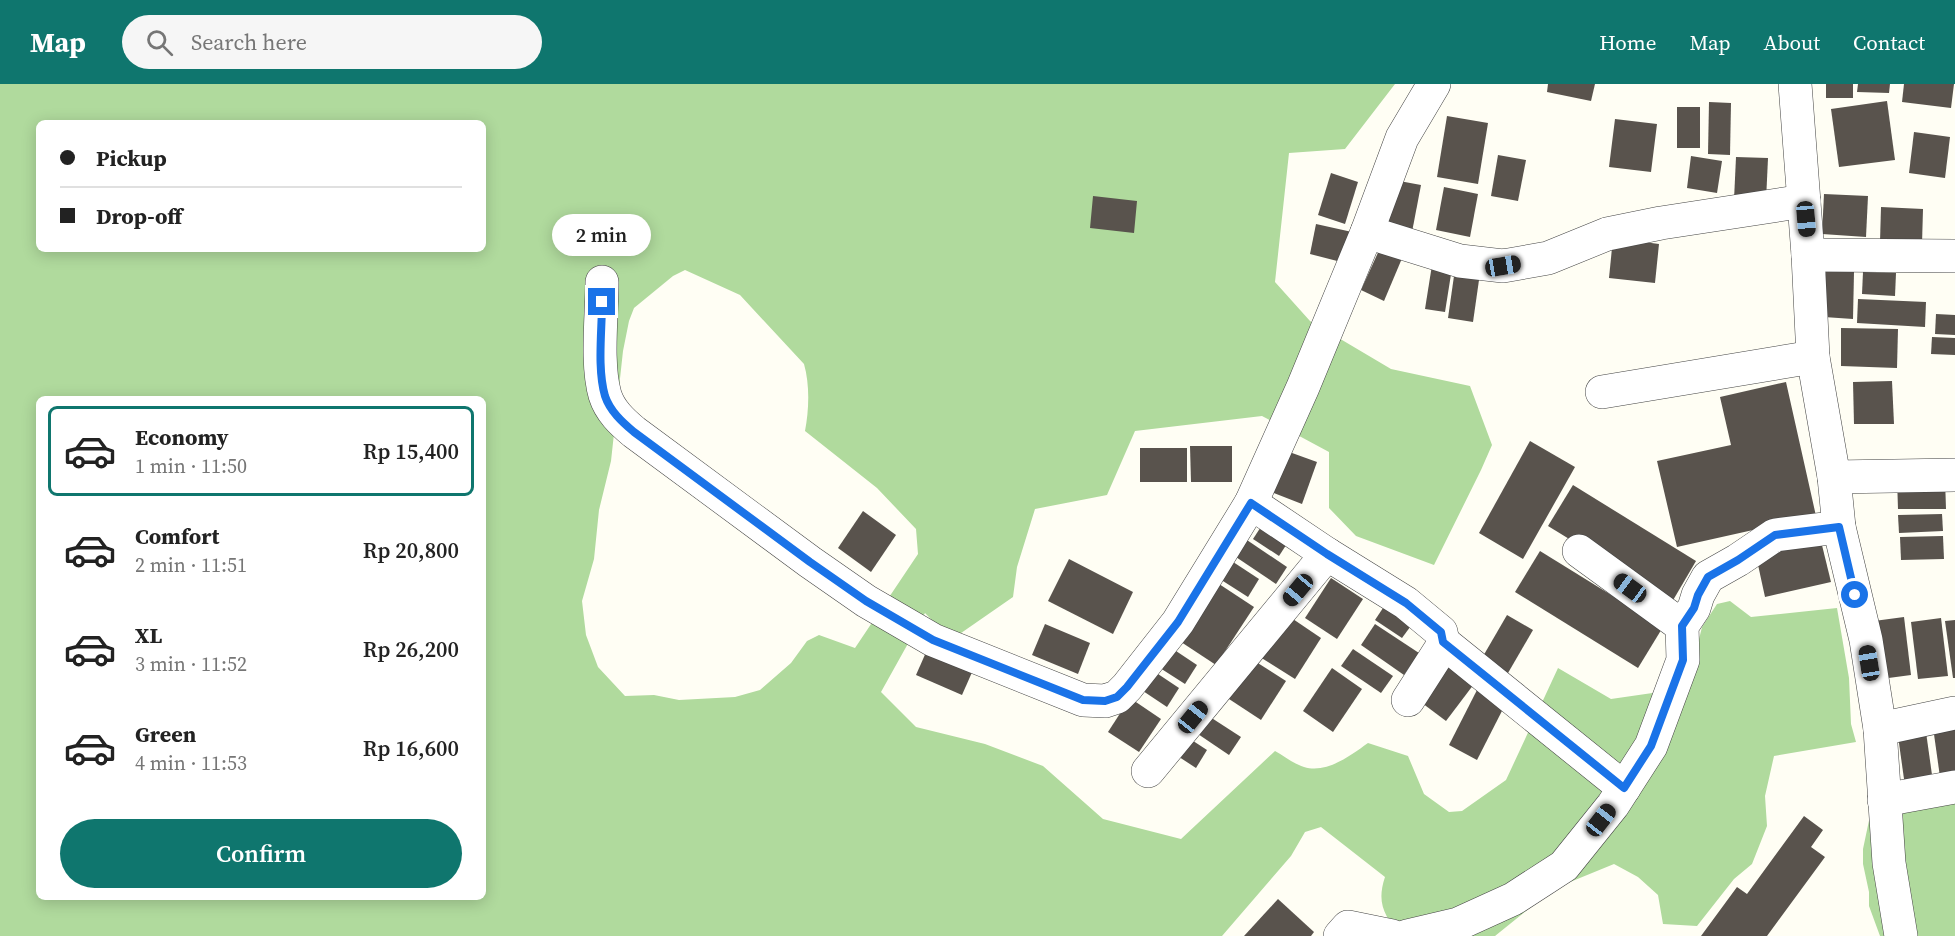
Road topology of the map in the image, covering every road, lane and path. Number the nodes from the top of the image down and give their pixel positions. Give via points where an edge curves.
1 (1434, 84) edge
2 (1795, 84) edge
3 (1804, 201) junction
4 (1367, 232) junction
5 (1808, 255) junction
6 (1955, 256) edge
7 (602, 282) dead end
8 (1814, 357) junction
9 (1602, 392) dead end
10 (1955, 476) edge
11 (1834, 477) junction
12 (1251, 503) junction
13 (1839, 527) junction
14 (1578, 551) dead end
15 (1327, 554) junction
16 (1682, 626) junction
17 (1443, 642) junction
18 (1408, 700) dead end
19 (1955, 713) edge
20 (1880, 729) junction
21 (1148, 771) dead end
22 (1955, 787) edge
23 (1624, 788) junction
24 (1884, 800) junction
25 (1340, 936) edge
26 (1392, 936) edge
27 (1407, 936) edge
28 (1901, 936) edge

1 - 4 street via 1402,138
2 - 3 street
3 - 4 street via 1607,234 1548,258 1503,266 1460,261
3 - 5 street
4 - 12 street
5 - 6 street
5 - 8 street
7 - 12 street via 601,362 605,396 615,415 634,432 866,601 933,640 1083,700 1105,701 1117,697 1127,687 1178,622
8 - 9 street
8 - 11 street
10 - 11 street
11 - 13 street
12 - 15 street
13 - 16 street via 1775,535 1708,577
13 - 20 street via 1866,640
14 - 16 street
15 - 17 street via 1406,603 1441,632
15 - 21 street
16 - 23 street via 1683,660 1651,746
17 - 18 street
17 - 23 street
19 - 20 street
20 - 24 street
22 - 24 street
23 - 27 street via 1564,866 1513,899 1458,924
24 - 28 street
25 - 26 street via 1348,927

